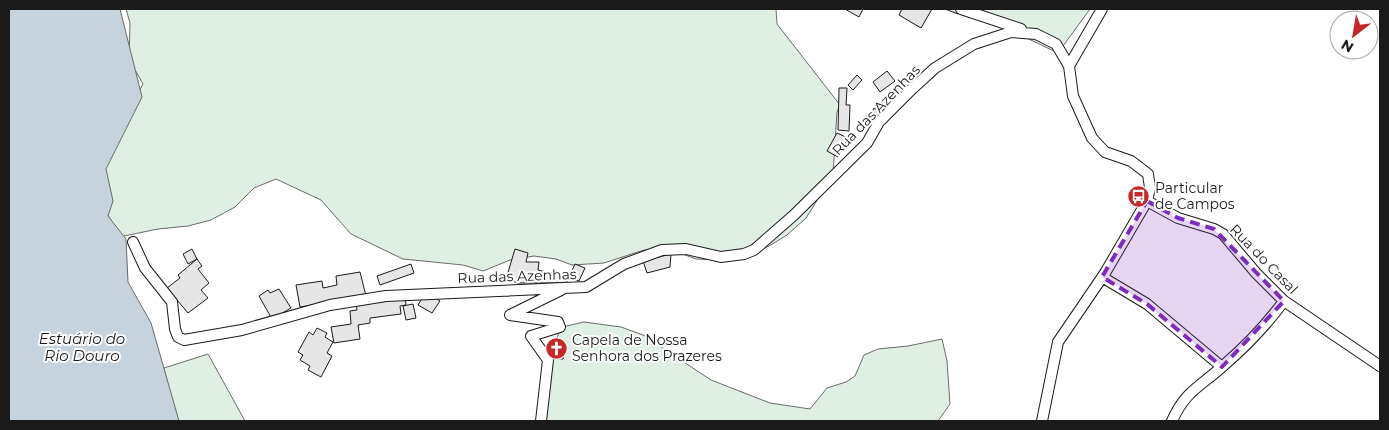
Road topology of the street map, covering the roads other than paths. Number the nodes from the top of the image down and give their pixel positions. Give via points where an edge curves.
1 (961, 9) edge
2 (1102, 9) edge
3 (1036, 34) junction
4 (1069, 66) junction
5 (1147, 201) junction
6 (133, 242) dead end
7 (1102, 276) junction
8 (564, 289) junction
9 (1284, 301) junction
10 (1380, 366) edge
11 (1222, 367) junction
12 (541, 421) edge
13 (1042, 421) edge
14 (1172, 421) edge

1 - 3 street
2 - 4 street
3 - 4 street, Rua das Azenhas via 1056,44
3 - 8 street, Rua das Azenhas via 1011,32 974,44 936,68 879,122 867,143 754,250 721,257 686,249 662,250 624,264 586,287
4 - 5 street via 1073,96 1092,138 1105,152 1131,161 1148,174 1150,188
5 - 7 street
5 - 9 street, Rua do Casal via 1178,218 1223,234
6 - 8 street, Rua das Azenhas via 145,268 172,302 175,329 184,340 242,330 330,305 386,296
7 - 11 street via 1147,304
7 - 13 street via 1058,342
8 - 12 street via 510,315 558,322 560,327 531,336 548,360
9 - 10 street, Rua do Casal
9 - 11 street
11 - 14 street via 1195,387

